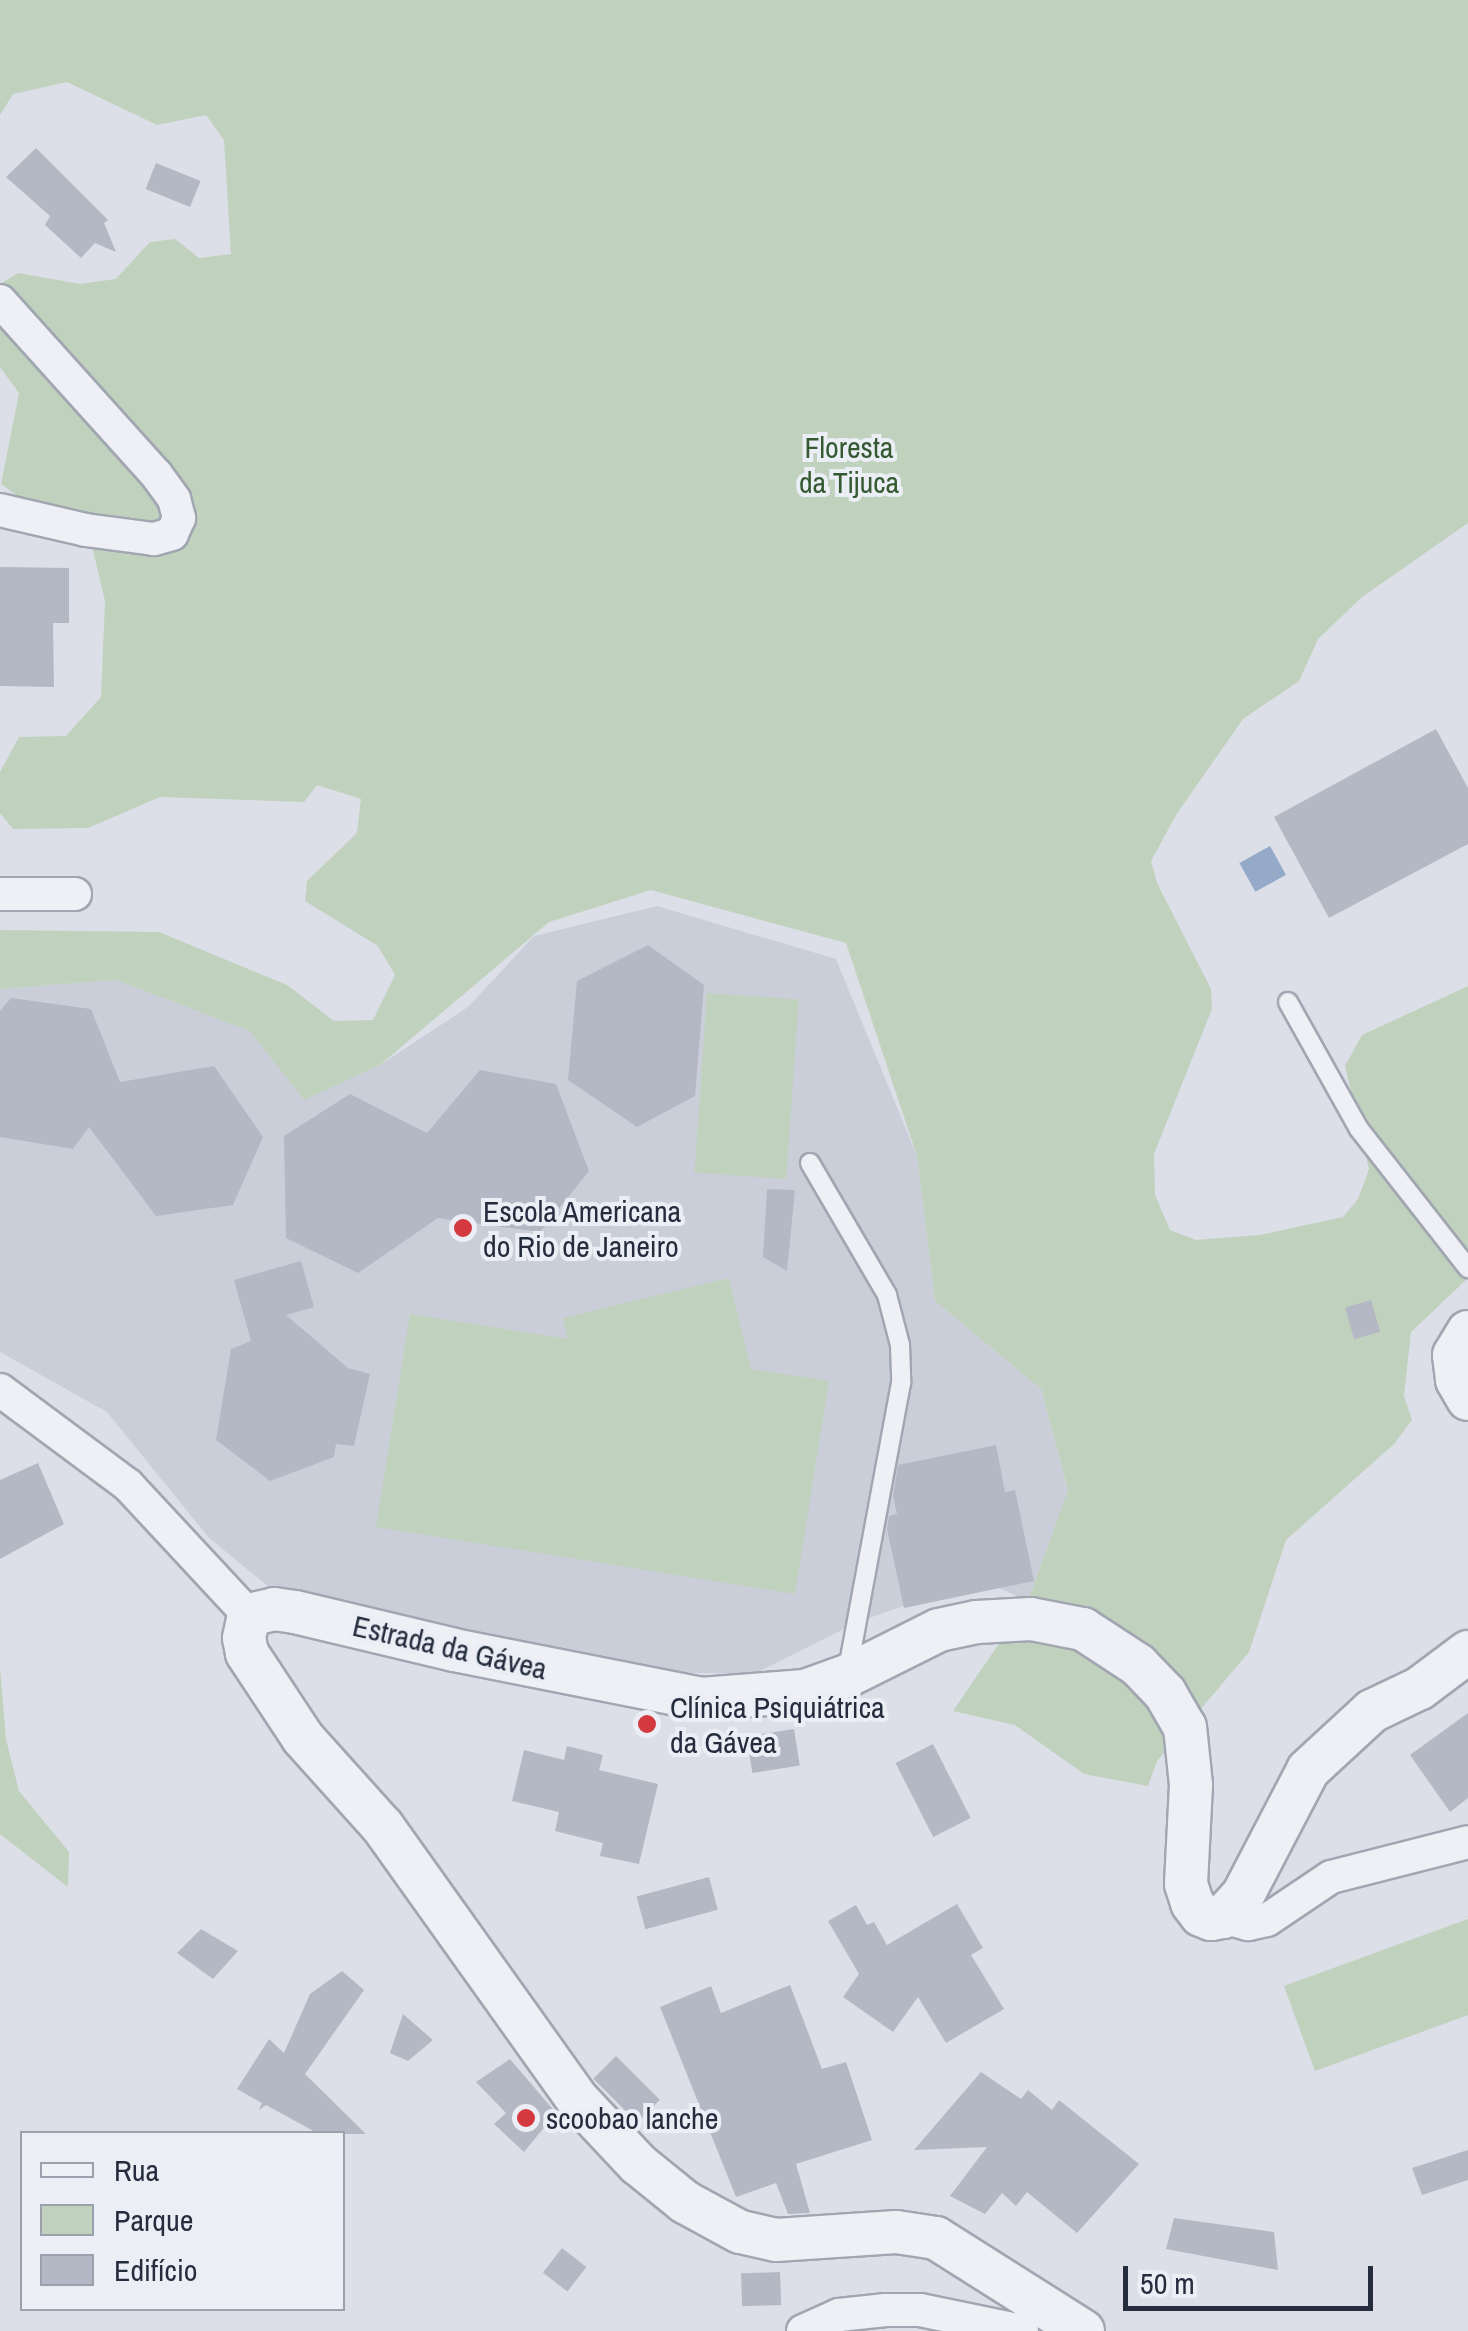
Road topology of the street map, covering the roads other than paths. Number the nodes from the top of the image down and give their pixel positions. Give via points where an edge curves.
1 (0, 301) edge
2 (0, 510) edge
3 (0, 894) edge
4 (75, 894) dead end
5 (1288, 1002) dead end
6 (810, 1163) dead end
7 (1468, 1268) edge
8 (1468, 1332) edge
9 (0, 1390) edge
10 (1468, 1399) edge
11 (250, 1615) junction
12 (1468, 1652) edge
13 (848, 1676) junction
14 (1468, 1842) edge
15 (1223, 1917) junction
16 (804, 2331) edge
17 (1022, 2331) edge
18 (1070, 2331) edge
19 (1082, 2331) edge

1 - 2 street via 156,474 179,518 172,534 154,538
3 - 4 street
5 - 7 lane via 1359,1129
6 - 13 lane via 888,1295 900,1345 901,1383
8 - 10 street via 1454,1356 1456,1380
9 - 11 street via 128,1484
11 - 13 street, Estrada da Gávea via 274,1608 701,1699 805,1690
11 - 19 street via 247,1653 303,1738 383,1827 577,2099 638,2164 685,2202 740,2232 776,2240 896,2232 936,2238
12 - 15 street via 1420,1688 1372,1711 1308,1770 1243,1896
13 - 15 street, Estrada da Gávea via 939,1630 1032,1619 1083,1629 1138,1664 1185,1727 1192,1785 1184,1856 1192,1903 1201,1916
14 - 15 street via 1332,1877 1267,1920 1248,1924
16 - 17 street via 839,2315 886,2310 920,2310
18 - 19 street

